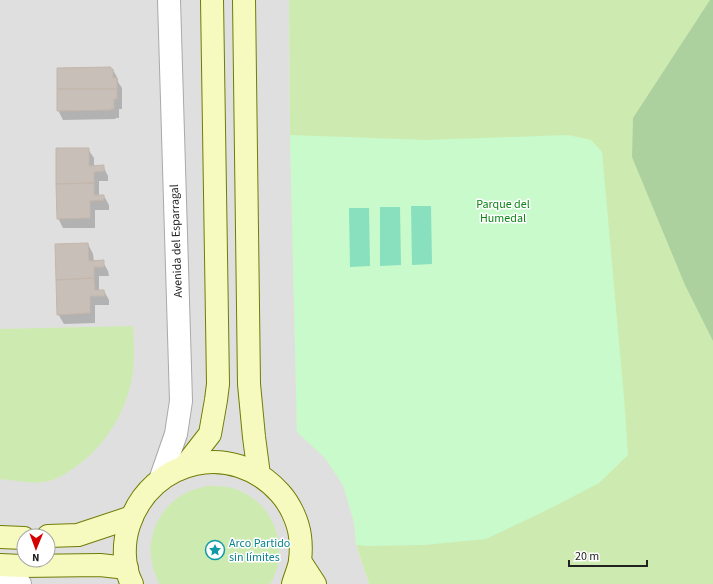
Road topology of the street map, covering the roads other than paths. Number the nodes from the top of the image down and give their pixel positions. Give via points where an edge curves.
1 (169, 0) edge
2 (212, 0) edge
3 (244, 0) edge
4 (185, 466) junction
5 (259, 475) junction
6 (160, 480) junction
7 (132, 517) junction
8 (56, 535) edge
9 (0, 537) edge
10 (16, 538) edge
11 (300, 561) junction
12 (0, 565) edge
13 (0, 574) edge
14 (130, 579) edge
15 (20, 584) edge
16 (293, 584) edge
17 (315, 584) edge

1 - 6 street, Avenida del Esparragal via 181,401 176,434
2 - 4 main road via 218,384 210,434
3 - 5 main road via 249,384
4 - 5 main road via 223,462
4 - 6 main road
5 - 11 main road via 277,489 292,512 300,536
6 - 7 main road via 143,496
7 - 8 main road via 78,534
7 - 14 main road via 125,542
9 - 10 main road
11 - 16 main road
11 - 17 main road
12 - 14 main road via 100,565
13 - 15 street

